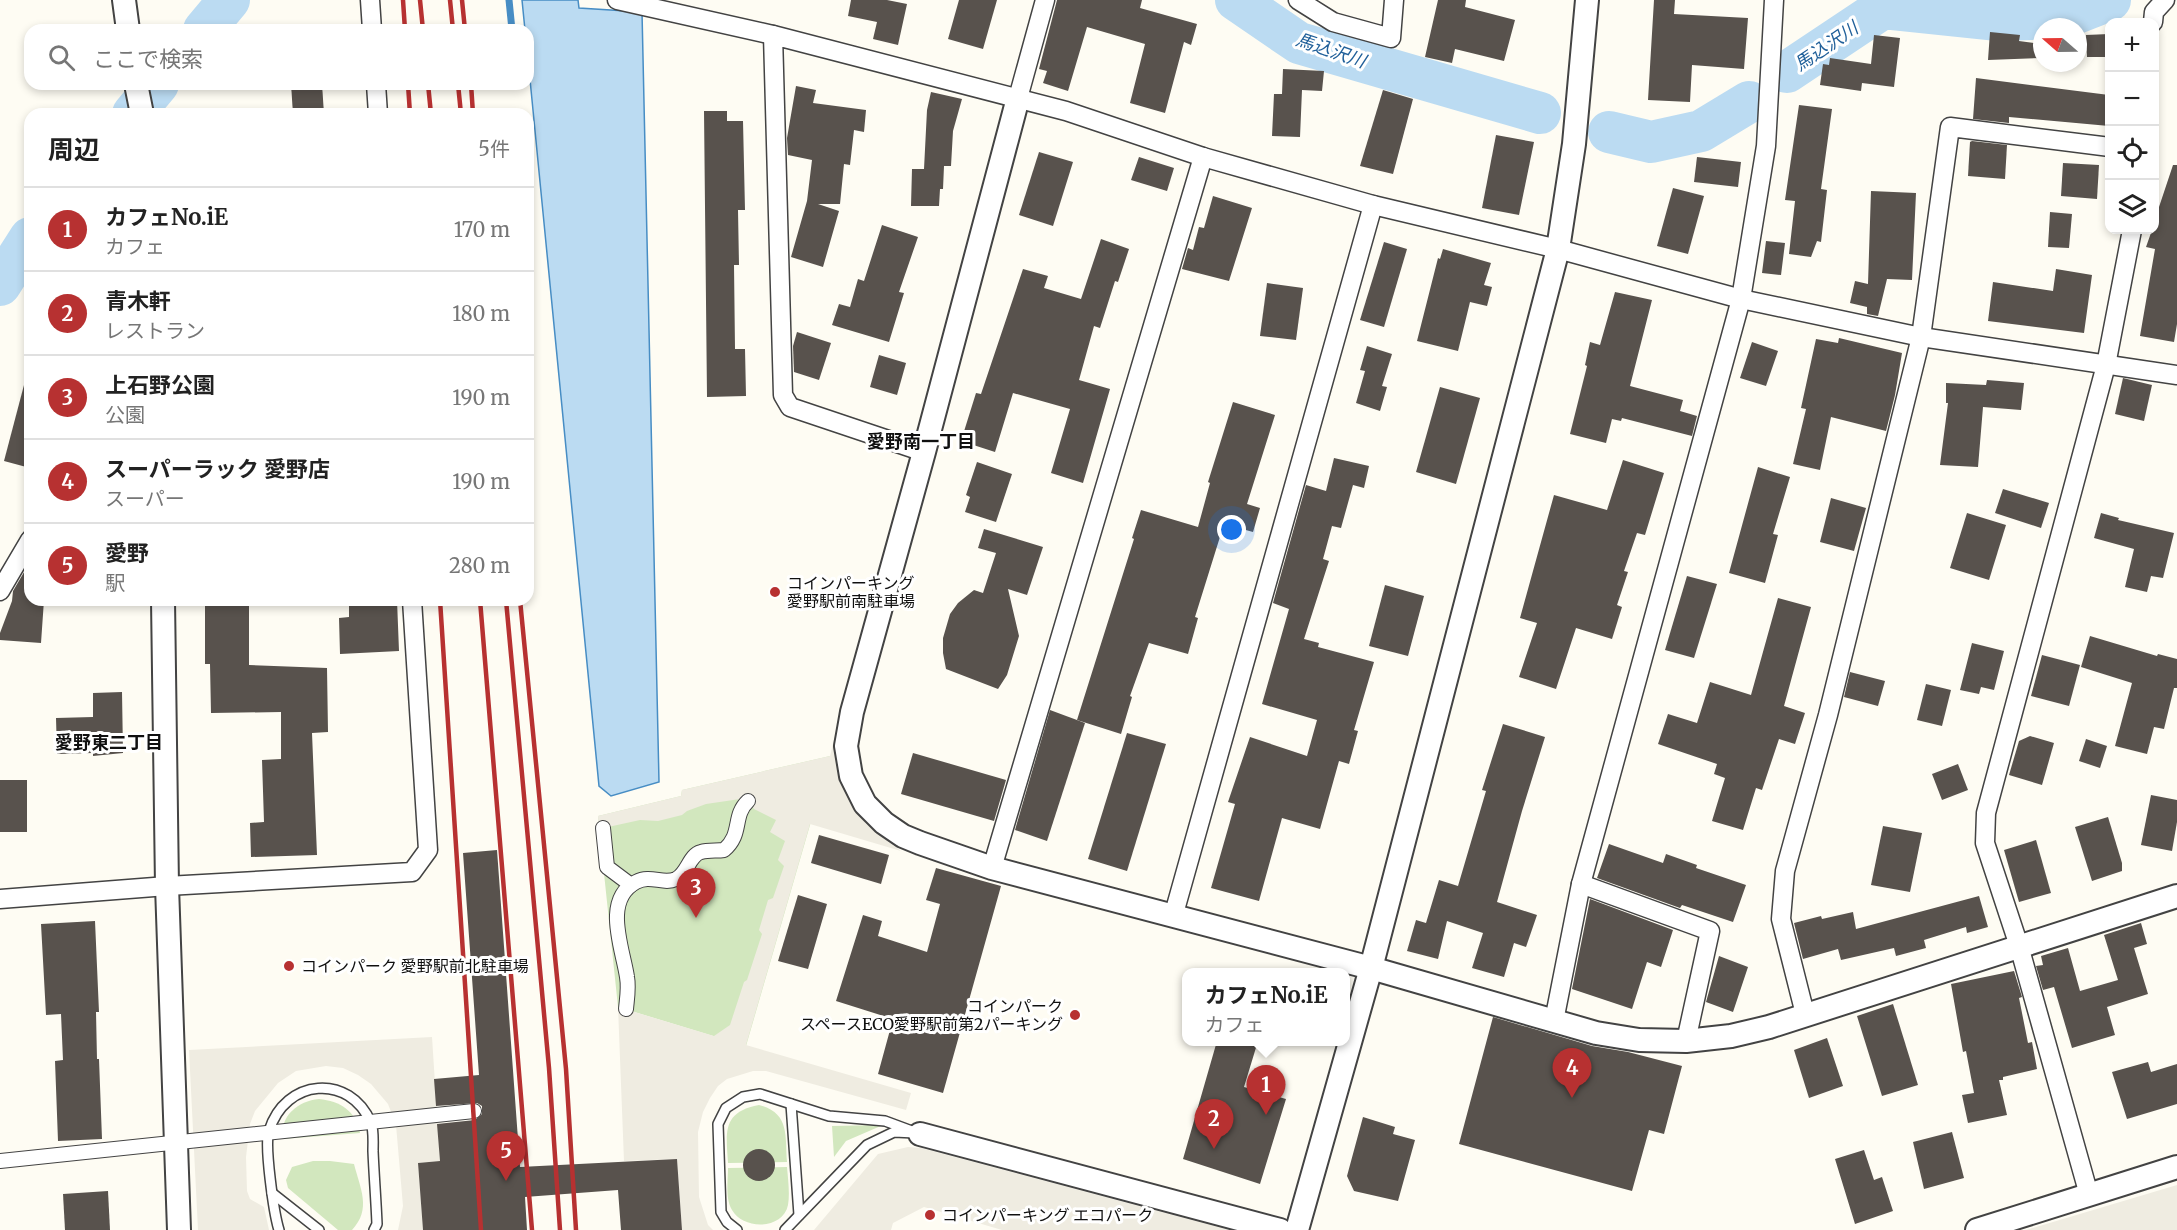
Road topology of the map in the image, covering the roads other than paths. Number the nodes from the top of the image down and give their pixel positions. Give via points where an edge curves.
1 (124, 0) edge
2 (370, 0) edge
3 (617, 0) edge
4 (1045, 0) edge
5 (1298, 0) edge
6 (1394, 0) edge
7 (1587, 0) edge
8 (1774, 0) edge
9 (2165, 0) edge
10 (2153, 18) edge
11 (127, 24) edge
12 (372, 24) edge
13 (773, 35) junction
14 (137, 90) edge
15 (376, 90) edge
16 (1018, 98) junction
17 (141, 108) edge
18 (378, 108) edge
19 (2105, 146) edge
20 (1203, 157) junction
21 (1373, 205) junction
22 (2131, 234) edge
23 (1558, 249) junction
24 (1741, 299) junction
25 (1921, 337) junction
26 (2106, 365) junction
27 (2177, 375) edge
28 (924, 453) junction
29 (24, 550) edge
30 (0, 591) edge
31 (163, 606) edge
32 (412, 606) edge
33 (748, 801) dead end
34 (603, 828) dead end
35 (993, 867) junction
36 (1581, 884) junction
37 (631, 885) junction
38 (167, 886) junction
39 (2177, 896) edge
40 (0, 899) edge
41 (1173, 917) junction
42 (2019, 946) junction
43 (1371, 968) junction
44 (626, 1009) dead end
45 (1805, 1014) junction
46 (1554, 1021) junction
47 (1686, 1041) junction
48 (1350, 1042) edge
49 (1349, 1046) edge
50 (790, 1104) junction
51 (474, 1111) dead end
52 (920, 1134) junction
53 (0, 1161) edge
54 (2177, 1167) edge
55 (272, 1193) junction
56 (2089, 1195) junction
57 (799, 1215) junction
58 (179, 1230) edge
59 (279, 1230) edge
60 (319, 1230) edge
61 (374, 1230) edge
62 (737, 1230) edge
63 (785, 1230) edge
64 (1280, 1230) edge
65 (1297, 1230) edge
66 (1977, 1230) edge

1 - 11 street
2 - 12 street
3 - 13 street
4 - 16 street
5 - 6 street via 1333,21 1391,38
7 - 23 street via 1574,144
8 - 24 street via 1766,146
9 - 10 street
13 - 16 street
13 - 28 street via 783,395 790,407
14 - 17 street
15 - 18 street
16 - 20 street
16 - 28 street
19 - 25 street via 1950,127
20 - 21 street
20 - 35 street
21 - 23 street
21 - 41 street
22 - 26 street
23 - 24 street
23 - 43 street
24 - 25 street
24 - 36 street
25 - 26 street
25 - 45 street via 1831,704 1785,871 1781,919
26 - 27 street
26 - 42 street via 1986,813 1985,843
28 - 35 street via 852,712 846,746 851,776 865,804 903,836
29 - 30 street
31 - 38 street
32 - 38 street via 428,850 412,872
33 - 37 street via 740,814 736,837 724,850 700,852 676,879 645,878
34 - 37 street via 607,867
35 - 41 street
36 - 46 street
36 - 47 street via 1710,931
37 - 44 street via 621,896 617,911 628,978
38 - 40 street
38 - 58 street
39 - 42 street
41 - 43 street
42 - 45 street
42 - 56 street
43 - 46 street
43 - 48 street
45 - 47 street via 1731,1036
46 - 47 street via 1640,1040
49 - 65 street
50 - 52 lane via 829,1116 885,1121
50 - 57 lane
50 - 62 lane via 760,1094 743,1097 726,1108 718,1124 721,1212
51 - 53 street
52 - 57 lane via 894,1132 867,1145
52 - 64 street
54 - 56 street
55 - 59 lane
55 - 60 lane
55 - 61 lane via 268,1133 275,1115 290,1097 307,1089 327,1088 344,1094 361,1106 372,1125 377,1224
56 - 66 street
57 - 63 lane

